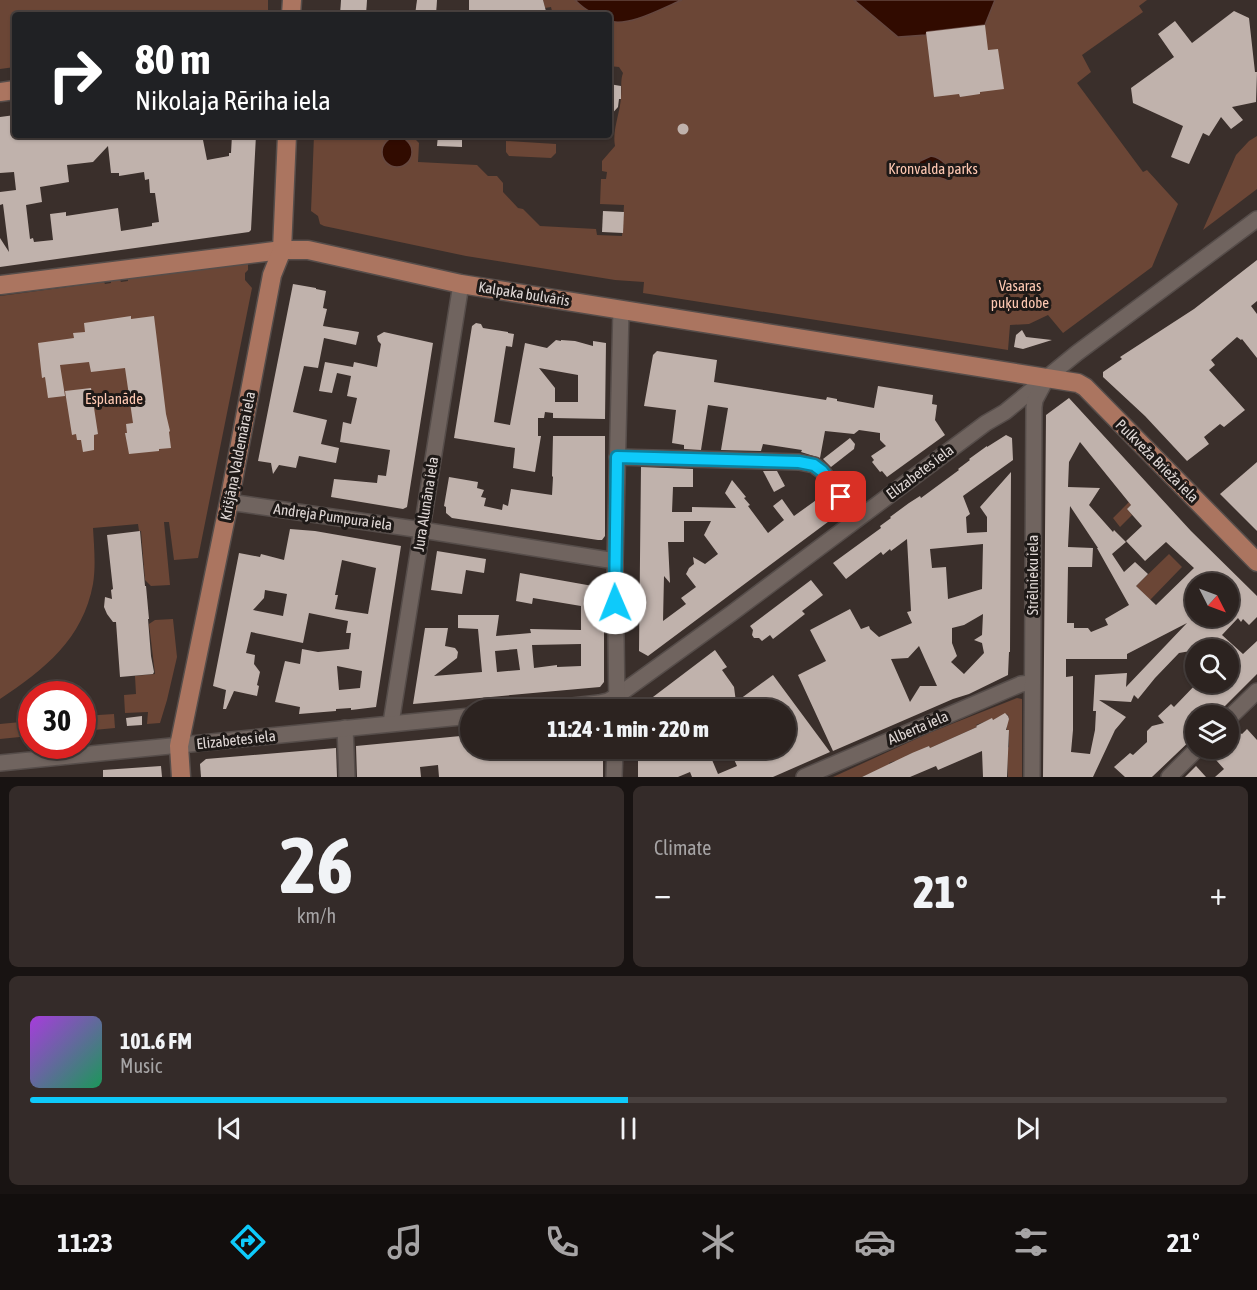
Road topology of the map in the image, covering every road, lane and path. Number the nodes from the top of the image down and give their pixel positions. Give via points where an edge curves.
1 (287, 138) edge
2 (1257, 219) edge
3 (282, 250) junction
4 (461, 284) junction
5 (0, 285) edge
6 (621, 309) junction
7 (1047, 377) junction
8 (617, 457) junction
9 (229, 502) junction
10 (857, 519) junction
11 (422, 530) junction
12 (615, 561) junction
13 (1257, 562) edge
14 (1032, 682) junction
15 (1257, 691) edge
16 (617, 699) edge
17 (622, 699) edge
18 (1239, 708) edge
19 (460, 717) edge
20 (391, 723) junction
21 (345, 728) junction
22 (179, 746) junction
23 (615, 759) edge
24 (1187, 759) edge
25 (0, 763) edge
26 (181, 777) edge
27 (347, 777) edge
28 (614, 777) edge
29 (804, 777) edge
30 (1032, 777) edge
31 (1169, 777) edge

1 - 3 main road, Krišjāņa Valdemāra iela
2 - 7 street, Elizabetes iela
3 - 4 main road, Kalpaka bulvāris via 308,250
3 - 5 main road, Kalpaka bulvāris
3 - 9 main road, Krišjāņa Valdemāra iela via 273,275
4 - 6 main road, Kalpaka bulvāris
4 - 11 street, Jura Alunāna iela
6 - 7 main road, Kalpaka bulvāris
6 - 8 street
7 - 10 street, Elizabetes iela
7 - 13 main road, Pulkveža Brieža iela via 1084,387
7 - 14 street, Strēlnieku iela via 1034,407
8 - 10 street via 814,465
8 - 12 street
9 - 11 street, Andreja Pumpura iela
9 - 22 main road, Krišjāņa Valdemāra iela
10 - 17 street, Elizabetes iela
11 - 12 street, Andreja Pumpura iela
11 - 20 street, Jura Alunāna iela
12 - 16 street
14 - 29 street, Alberta iela
14 - 30 street, Strēlnieku iela
15 - 18 street
19 - 20 street, Elizabetes iela
20 - 21 street, Elizabetes iela
21 - 22 street, Elizabetes iela
21 - 27 street
22 - 25 street, Elizabetes iela
22 - 26 main road, Krišjāņa Valdemāra iela
23 - 28 street
24 - 31 street

